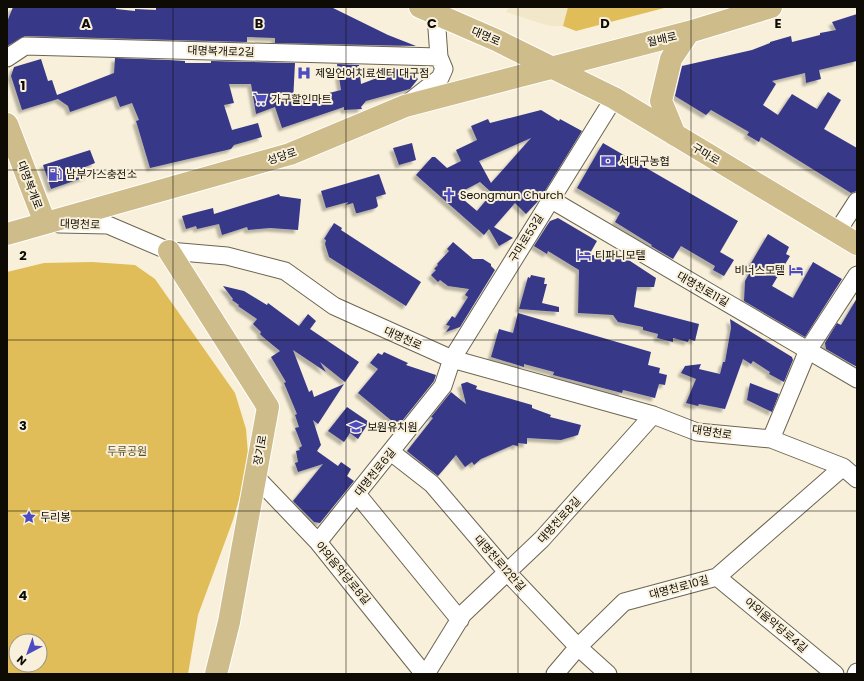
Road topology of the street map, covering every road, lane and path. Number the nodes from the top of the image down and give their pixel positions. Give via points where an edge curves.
1 (759, 9) edge
2 (428, 11) edge
3 (689, 32) junction
4 (439, 57) junction
5 (7, 58) edge
6 (552, 68) junction
7 (614, 98) junction
8 (404, 106) junction
9 (7, 124) edge
10 (675, 135) junction
11 (550, 200) junction
12 (857, 201) edge
13 (44, 223) junction
14 (837, 232) junction
15 (7, 234) edge
16 (857, 244) edge
17 (170, 251) junction
18 (857, 275) edge
19 (808, 350) junction
20 (452, 359) junction
21 (857, 379) edge
22 (653, 415) junction
23 (771, 439) junction
24 (391, 452) junction
25 (843, 468) junction
26 (255, 476) junction
27 (857, 479) edge
28 (358, 494) junction
29 (318, 542) junction
30 (507, 572) junction
31 (717, 577) junction
32 (460, 620) junction
33 (578, 647) junction
34 (216, 674) edge
35 (425, 674) edge
36 (555, 674) edge
37 (608, 674) edge
38 (835, 674) edge

1 - 3 main road, 월배로
2 - 4 street
2 - 6 main road, 대명로 via 496,40
3 - 6 main road, 월배로
3 - 10 main road via 670,59 661,101
4 - 5 street, 대명복개로2길 via 25,46
4 - 8 street via 444,69 440,78
6 - 7 main road, 구마로
6 - 8 main road, 성당로
7 - 10 main road, 구마로
7 - 11 street, 구마로53길
8 - 13 main road, 성당로 via 290,154
9 - 13 main road, 대명복개로
10 - 14 main road, 구마로
11 - 19 street, 대명천로11길
11 - 20 street, 구마로53길
12 - 14 street
13 - 15 main road, 성당로
13 - 17 street, 대명천로 via 108,225
14 - 16 main road, 구마로
17 - 20 street, 대명천로 via 227,256 285,271 334,306
17 - 26 main road, 장기로 via 268,407
18 - 19 street
19 - 21 street, 대명천로11길
19 - 23 street
20 - 22 street, 대명천로
20 - 24 street, 대명천로6길 via 443,386
22 - 23 street, 대명천로 via 697,432
22 - 30 street, 대명천로8길 via 542,539
23 - 25 street, 대명천로
24 - 28 street, 대명천로6길
24 - 30 street, 대명천로12안길 via 432,484
25 - 27 street, 대명천로
25 - 31 street, 대명천로10길
26 - 29 street, 야외음악당로8길
26 - 34 main road, 장기로 via 229,622
28 - 29 street, 대명천로6길
28 - 32 street
29 - 35 street, 야외음악당로8길
30 - 32 street, 대명천로8길
30 - 33 street, 대명천로12안길
31 - 33 street, 대명천로10길 via 624,602
31 - 38 street, 야외음악당로4길
32 - 35 street, 대명천로8길
33 - 36 street, 대명천로10길
33 - 37 street, 대명천로12안길

